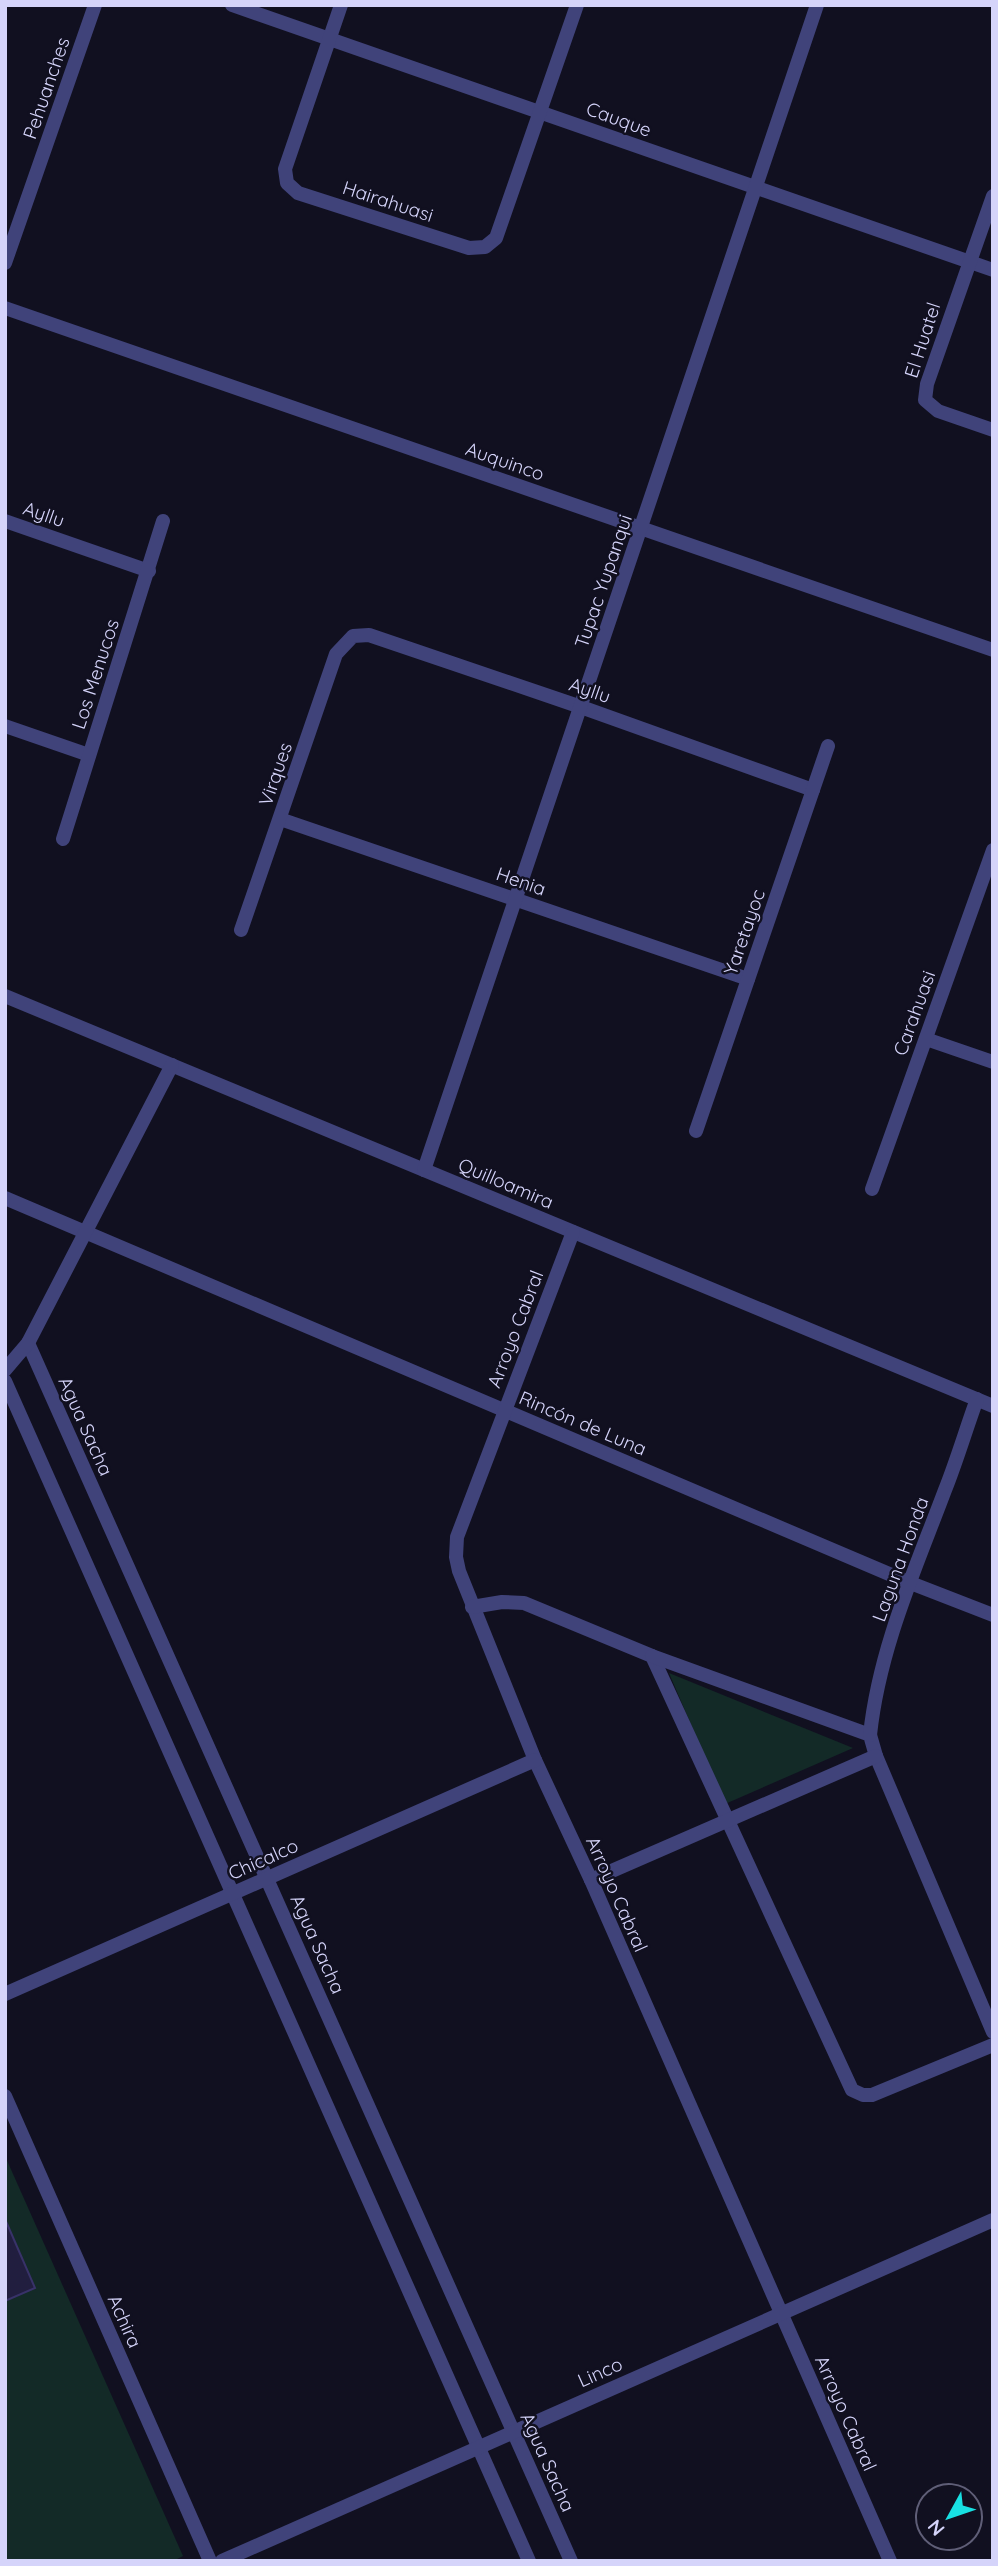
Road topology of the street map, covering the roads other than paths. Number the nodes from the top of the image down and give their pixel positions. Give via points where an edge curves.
1 (95, 5) edge
2 (232, 5) edge
3 (341, 5) edge
4 (578, 5) edge
5 (817, 5) edge
6 (329, 38) junction
7 (540, 112) junction
8 (755, 188) junction
9 (993, 196) edge
10 (969, 262) junction
11 (5, 263) edge
12 (993, 270) edge
13 (5, 308) edge
14 (993, 430) edge
15 (163, 521) dead end
16 (5, 522) edge
17 (641, 528) junction
18 (149, 571) junction
19 (353, 636) joint
20 (993, 650) edge
21 (581, 707) junction
22 (5, 726) edge
23 (828, 746) dead end
24 (89, 755) junction
25 (813, 790) junction
26 (280, 819) junction
27 (63, 839) dead end
28 (993, 851) edge
29 (516, 900) junction
30 (241, 930) dead end
31 (748, 979) junction
32 (5, 996) edge
33 (926, 1039) junction
34 (993, 1062) edge
35 (172, 1065) junction
36 (696, 1131) dead end
37 (424, 1170) junction
38 (872, 1189) dead end
39 (5, 1198) edge
40 (85, 1231) junction
41 (573, 1231) junction
42 (28, 1343) junction
43 (5, 1370) edge
44 (5, 1381) edge
45 (976, 1399) junction
46 (993, 1406) edge
47 (505, 1410) junction
48 (908, 1581) junction
49 (472, 1606) junction
50 (993, 1615) edge
51 (652, 1656) junction
52 (870, 1735) junction
53 (876, 1756) junction
54 (535, 1760) junction
55 (729, 1820) junction
56 (268, 1878) junction
57 (591, 1880) junction
58 (233, 1893) junction
59 (5, 1994) edge
60 (993, 2032) edge
61 (993, 2045) edge
62 (5, 2096) edge
63 (993, 2220) edge
64 (781, 2314) junction
65 (513, 2432) junction
66 (479, 2447) junction
67 (210, 2561) edge
68 (222, 2561) edge
69 (529, 2561) edge
70 (571, 2561) edge
71 (890, 2561) edge

1 - 11 street, Pehuanches
2 - 6 street, Cauque
3 - 6 street, Hairahuasi
4 - 7 street, Hairahuasi
5 - 8 street, Tupac Yupanqui
6 - 7 street, Cauque
6 - 7 street, Hairahuasi via 285,169 287,183 298,193 469,248 485,247 496,238
7 - 8 street, Cauque
8 - 10 street, Cauque
8 - 17 street, Tupac Yupanqui
9 - 10 street
10 - 12 street, Cauque
10 - 14 street, El Huatel via 926,384 925,400 938,411
13 - 17 street, Auquinco
15 - 18 street, Los Menucos
16 - 18 street, Ayllu
17 - 20 street, Auquinco
17 - 21 street, Tupac Yupanqui
18 - 24 street, Los Menucos
19 - 21 street, Ayllu via 369,635
19 - 26 street, Virques via 336,654
21 - 25 street, Ayllu
21 - 29 street, Tupac Yupanqui
22 - 24 street
23 - 25 street, Yaretayoc
24 - 27 street, Los Menucos
25 - 31 street, Yaretayoc
26 - 29 street, Henia
26 - 30 street, Virques
28 - 33 street, Carahuasi
29 - 31 street, Henia
29 - 37 street, Tupac Yupanqui
31 - 36 street, Yaretayoc
32 - 35 street, Quilloamira
33 - 34 street
33 - 38 street, Carahuasi
35 - 37 street, Quilloamira
35 - 40 street
37 - 41 street, Quilloamira
39 - 40 street, Rincón de Luna
40 - 42 street
40 - 47 street, Rincón de Luna
41 - 45 street, Quilloamira
41 - 47 street, Arroyo Cabral
42 - 43 street
42 - 56 street, Agua Sacha
44 - 58 street
45 - 46 street, Quilloamira
45 - 48 street, Laguna Honda
47 - 48 street, Rincón de Luna
47 - 49 street, Arroyo Cabral via 457,1537 459,1571
48 - 50 street, Rincón de Luna
48 - 52 street, Laguna Honda via 874,1698
49 - 51 street via 524,1603
49 - 54 street, Arroyo Cabral
51 - 52 street
51 - 55 street
52 - 53 street
53 - 55 street
53 - 60 street
54 - 56 street, Chicalco
54 - 57 street, Arroyo Cabral
55 - 57 street
55 - 61 street via 852,2090 872,2095
56 - 58 street, Chicalco
56 - 65 street, Agua Sacha
57 - 64 street, Arroyo Cabral
58 - 59 street, Chicalco
58 - 66 street
62 - 67 street, Achira
63 - 64 street, Linco
64 - 65 street, Linco
64 - 71 street, Arroyo Cabral
65 - 66 street, Linco
65 - 70 street, Agua Sacha
66 - 68 street, Linco
66 - 69 street

